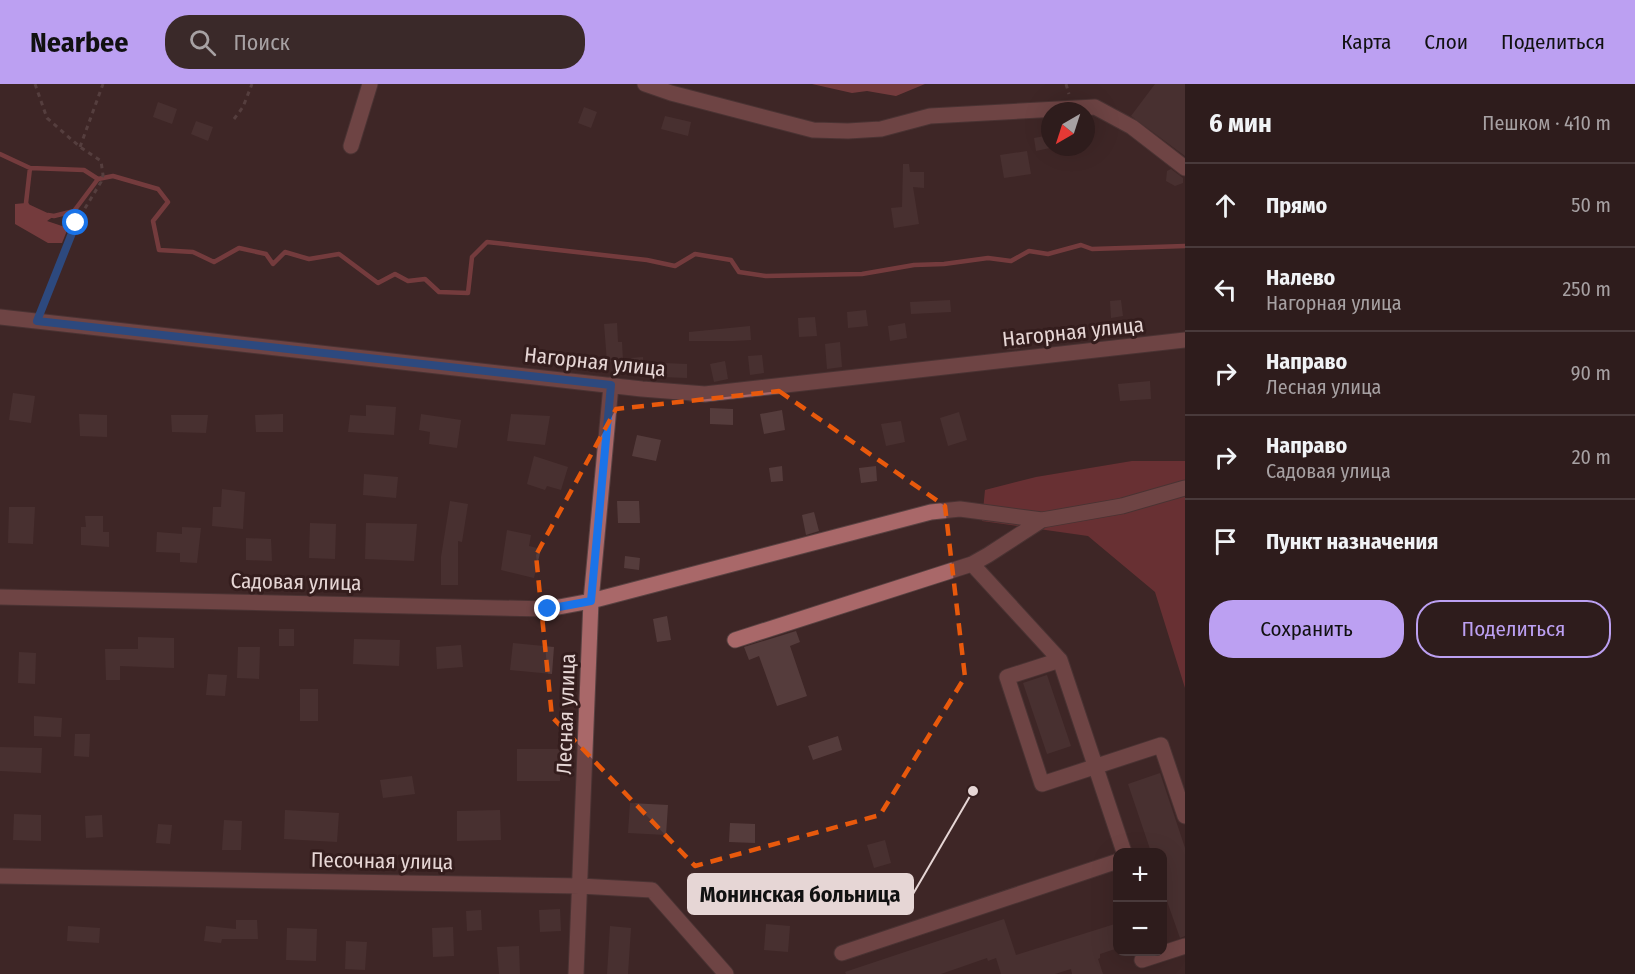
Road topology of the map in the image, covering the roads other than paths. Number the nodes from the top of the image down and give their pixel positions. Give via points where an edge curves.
1 (370, 84) edge
2 (645, 84) edge
3 (351, 146) dead end
4 (1185, 168) edge
5 (0, 317) edge
6 (1185, 340) edge
7 (611, 385) junction
8 (1185, 488) edge
9 (1042, 520) junction
10 (972, 564) junction
11 (0, 597) edge
12 (591, 601) junction
13 (735, 640) dead end
14 (1060, 660) junction
15 (1095, 766) junction
16 (1185, 816) edge
17 (1123, 848) edge
18 (1113, 863) edge
19 (0, 876) edge
20 (580, 886) junction
21 (1185, 946) edge
22 (842, 953) dead end
23 (1142, 960) dead end
24 (576, 974) edge
25 (726, 974) edge

1 - 3 street
2 - 4 street via 813,130 881,129 930,116 1095,107 1132,127
5 - 7 street, Нагорная улица
6 - 7 street, Нагорная улица via 705,394
7 - 12 street, Лесная улица
8 - 9 street via 1122,506
9 - 10 street
9 - 12 street, Садовая улица via 960,509 931,512
10 - 13 street
10 - 14 street
11 - 12 street, Садовая улица via 548,609
12 - 20 street, Лесная улица
14 - 15 street
14 - 15 street via 1007,678 1042,784
15 - 16 street via 1161,745
15 - 17 street
18 - 22 street
19 - 20 street, Песочная улица
20 - 24 street, Лесная улица
20 - 25 street, Песочная улица via 652,890
21 - 23 street

